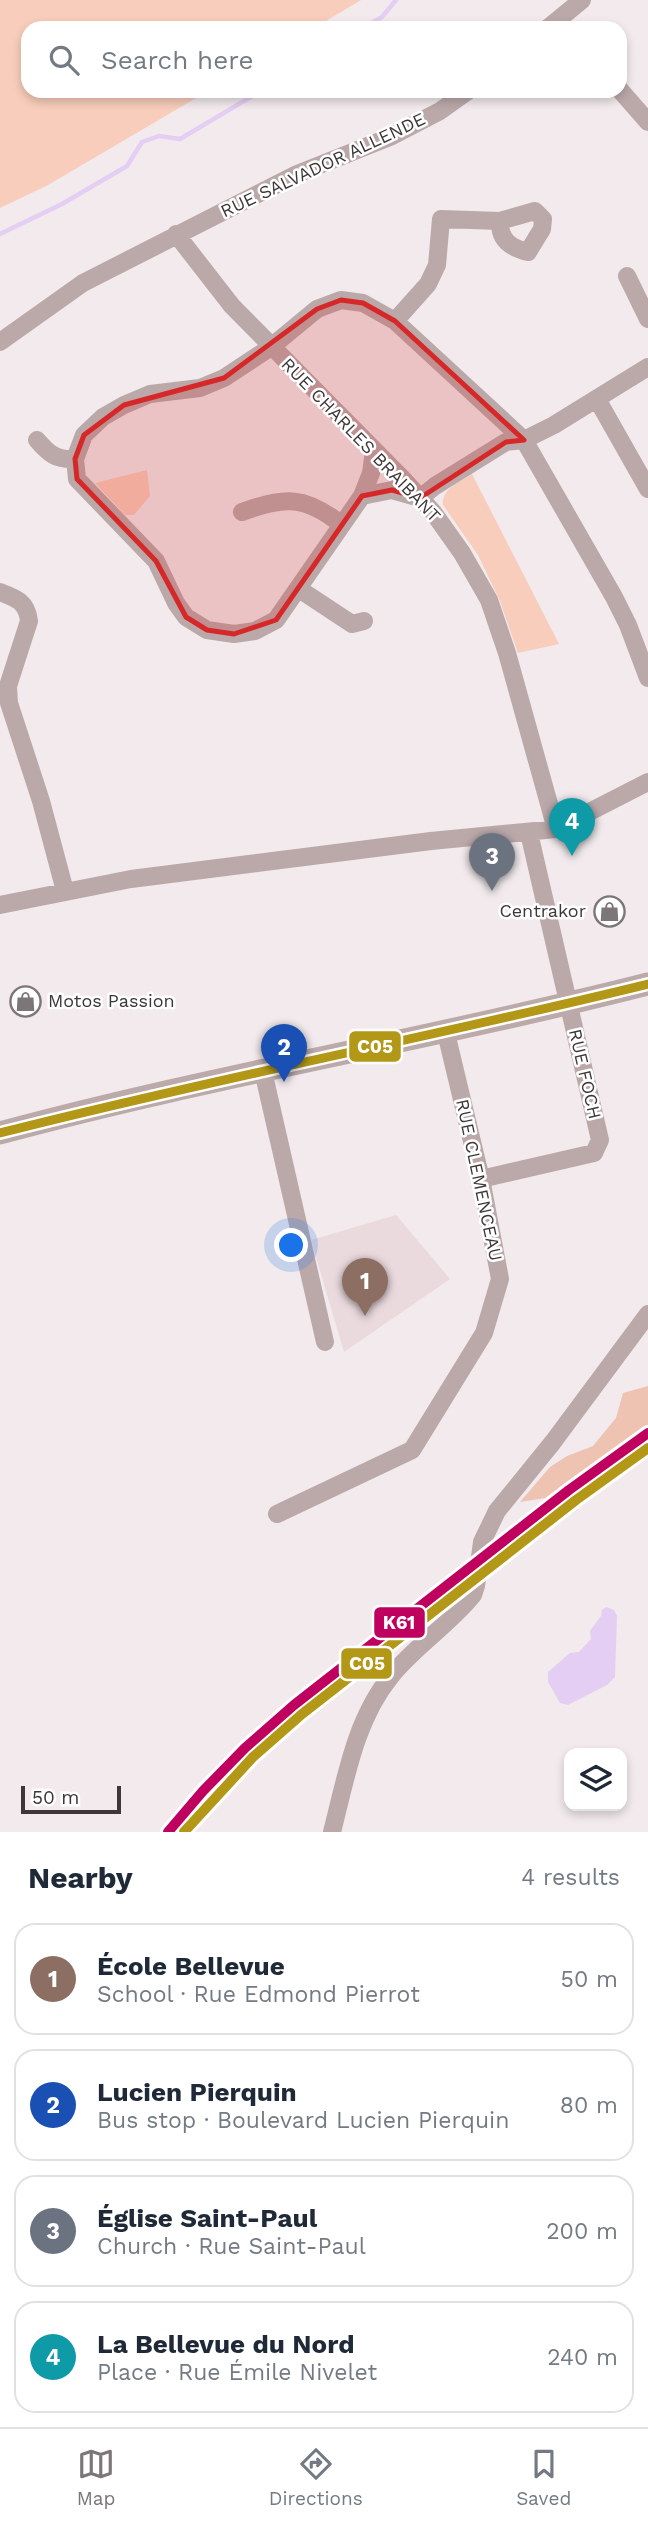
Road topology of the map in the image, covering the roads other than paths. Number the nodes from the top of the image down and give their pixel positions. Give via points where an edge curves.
1 (582, 0) edge
2 (562, 21) edge
3 (458, 98) edge
4 (627, 98) edge
5 (648, 122) edge
6 (500, 221) dead end
7 (176, 234) junction
8 (626, 276) dead end
9 (648, 319) edge
10 (396, 321) junction
11 (0, 342) edge
12 (271, 347) junction
13 (648, 368) edge
14 (597, 399) junction
15 (37, 440) dead end
16 (524, 440) junction
17 (374, 451) junction
18 (75, 459) junction
19 (648, 489) edge
20 (362, 496) junction
21 (420, 498) junction
22 (242, 512) dead end
23 (342, 525) junction
24 (299, 589) junction
25 (0, 592) edge
26 (364, 621) dead end
27 (648, 678) edge
28 (648, 782) edge
29 (556, 829) junction
30 (529, 833) junction
31 (65, 891) junction
32 (0, 905) edge
33 (648, 984) edge
34 (569, 1004) junction
35 (446, 1033) junction
36 (263, 1071) junction
37 (0, 1133) edge
38 (481, 1179) junction
39 (648, 1314) edge
40 (325, 1342) dead end
41 (277, 1514) dead end
42 (332, 1832) edge

1 - 2 street
3 - 7 street, RUE SALVADOR ALLENDE via 390,137 297,174
4 - 5 street
6 - 10 street via 441,219 437,265 428,284
7 - 11 street, RUE SALVADOR ALLENDE via 83,283
7 - 12 street, RUE CHARLES BRAIBANT
8 - 9 street
10 - 12 street via 363,303 341,300 317,309
10 - 16 street
12 - 17 street, RUE CHARLES BRAIBANT
12 - 18 street via 200,388 150,394 103,417 84,436
13 - 14 street
14 - 16 street
14 - 19 street
15 - 18 street via 59,460
16 - 21 street via 506,442
16 - 27 street via 614,597
17 - 20 street
17 - 21 street, RUE CHARLES BRAIBANT
18 - 24 street via 77,479 156,561 186,617 207,630 234,635 256,631 276,620
20 - 21 street via 392,490
20 - 23 street
21 - 29 street, RUE CHARLES BRAIBANT via 463,553 489,600
22 - 23 street via 270,502 300,502 322,508
23 - 24 street
24 - 26 street via 352,624
25 - 31 street via 20,600 28,610 9,703
28 - 29 street
29 - 30 street
30 - 31 street via 431,841
30 - 34 street
31 - 32 street
33 - 34 main road
34 - 35 main road
34 - 38 street, RUE FOCH via 600,1140 594,1153
35 - 36 main road
35 - 38 street, RUE CLEMENCEAU
36 - 37 main road
36 - 40 street
38 - 41 street, RUE CLEMENCEAU via 499,1279 484,1333 412,1450
39 - 42 street via 490,1523 472,1595 377,1695 360,1728

